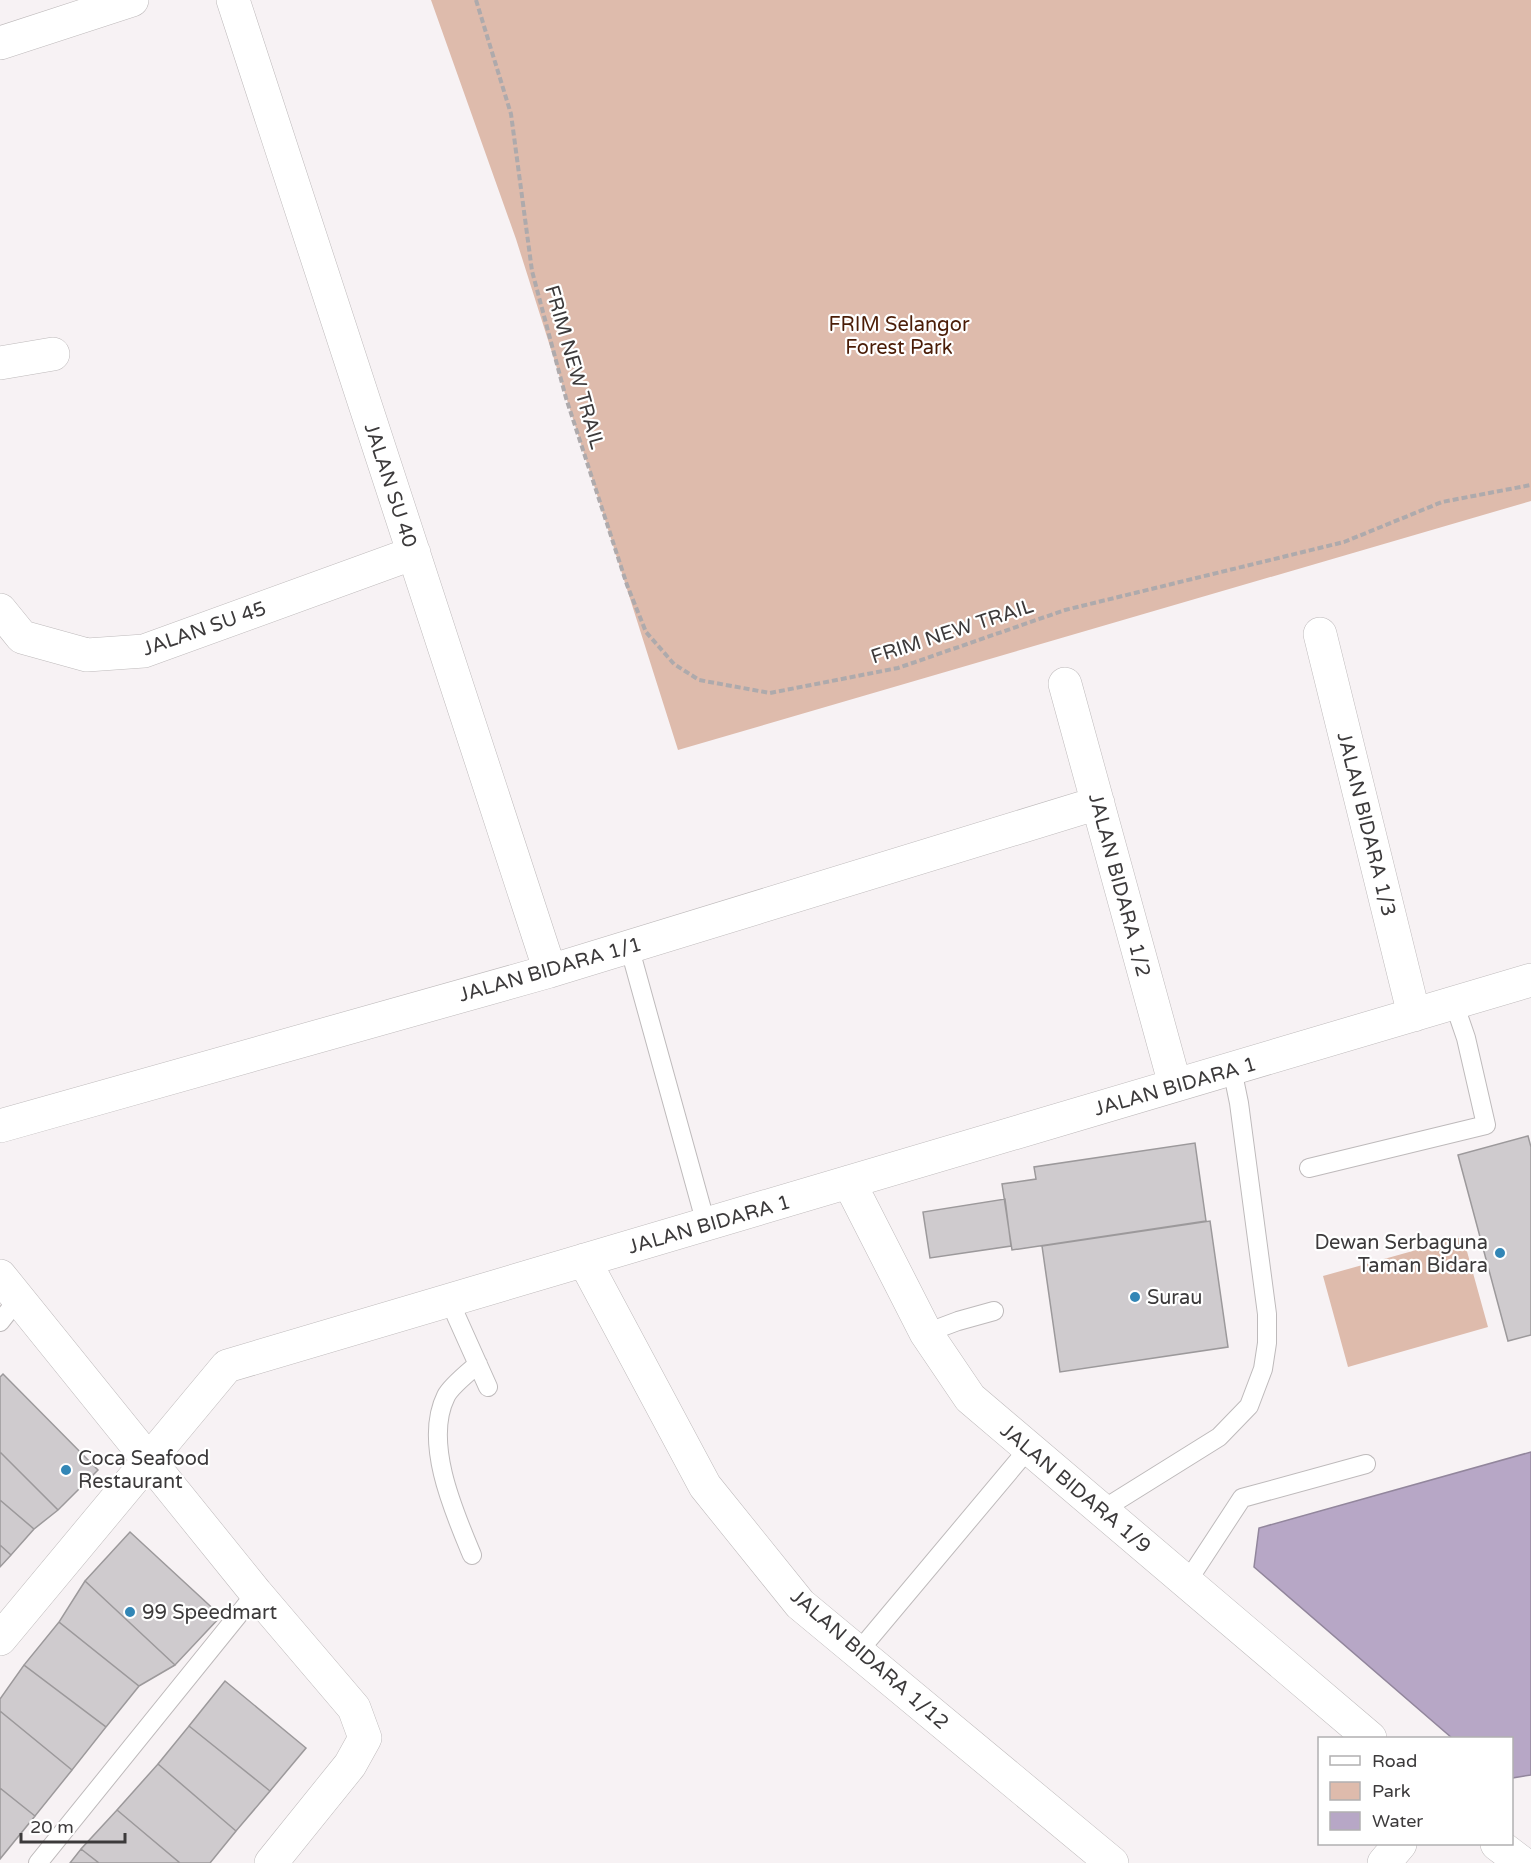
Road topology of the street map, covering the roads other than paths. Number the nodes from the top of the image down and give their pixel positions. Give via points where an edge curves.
1 (132, 0) edge
2 (233, 0) edge
3 (0, 43) edge
4 (53, 354) dead end
5 (0, 363) edge
6 (414, 553) junction
7 (0, 610) edge
8 (1320, 634) dead end
9 (1065, 684) dead end
10 (1098, 803) junction
11 (629, 946) junction
12 (549, 971) junction
13 (1531, 980) edge
14 (1454, 1003) junction
15 (1414, 1015) junction
16 (1232, 1069) junction
17 (1175, 1085) junction
18 (0, 1126) edge
19 (1309, 1168) dead end
20 (849, 1182) junction
21 (706, 1224) junction
22 (585, 1260) junction
23 (6, 1299) edge
24 (449, 1300) junction
25 (994, 1311) dead end
26 (926, 1334) junction
27 (478, 1364) junction
28 (488, 1387) dead end
29 (1029, 1448) junction
30 (149, 1459) junction
31 (1366, 1464) dead end
32 (1102, 1510) junction
33 (472, 1555) dead end
34 (1187, 1582) junction
35 (256, 1593) junction
36 (0, 1639) edge
37 (858, 1652) junction
38 (1369, 1737) edge
39 (1399, 1845) edge
40 (1498, 1845) edge
41 (38, 1863) edge
42 (272, 1863) edge
43 (1112, 1863) edge
44 (1384, 1863) edge
45 (1522, 1863) edge

1 - 3 street
2 - 6 street, JALAN SU 40
4 - 5 street
6 - 7 street, JALAN SU 45 via 144,651 87,655 22,637
6 - 12 street, JALAN SU 40
8 - 15 street, JALAN BIDARA 1/3
9 - 10 street, JALAN BIDARA 1/2
10 - 11 street, JALAN BIDARA 1/1
10 - 17 street, JALAN BIDARA 1/2
11 - 12 street, JALAN BIDARA 1/1
11 - 21 lane
12 - 18 street, JALAN BIDARA 1/1
13 - 14 street, JALAN BIDARA 1
14 - 15 street, JALAN BIDARA 1
14 - 19 lane via 1486,1125
15 - 16 street, JALAN BIDARA 1
16 - 17 street, JALAN BIDARA 1
16 - 32 lane via 1267,1314 1263,1369 1249,1406 1219,1437
17 - 20 street, JALAN BIDARA 1
20 - 21 street, JALAN BIDARA 1
20 - 26 street, JALAN BIDARA 1/9
21 - 22 street, JALAN BIDARA 1
22 - 24 street, JALAN BIDARA 1
22 - 37 street, JALAN BIDARA 1/12 via 705,1486 800,1604
23 - 30 street
24 - 27 lane
24 - 30 street, JALAN BIDARA 1 via 227,1366
25 - 26 lane
26 - 29 street, JALAN BIDARA 1/9 via 970,1398
27 - 28 lane
27 - 33 lane via 446,1394 437,1422 449,1500
29 - 32 street, JALAN BIDARA 1/9
29 - 37 lane
30 - 35 street
30 - 36 street, JALAN BIDARA 1
31 - 34 lane via 1242,1498
32 - 34 street, JALAN BIDARA 1/9
34 - 38 street, JALAN BIDARA 1/9
35 - 41 lane
35 - 42 street via 354,1708 365,1738 350,1766
37 - 43 street, JALAN BIDARA 1/12
39 - 44 street
40 - 45 street

